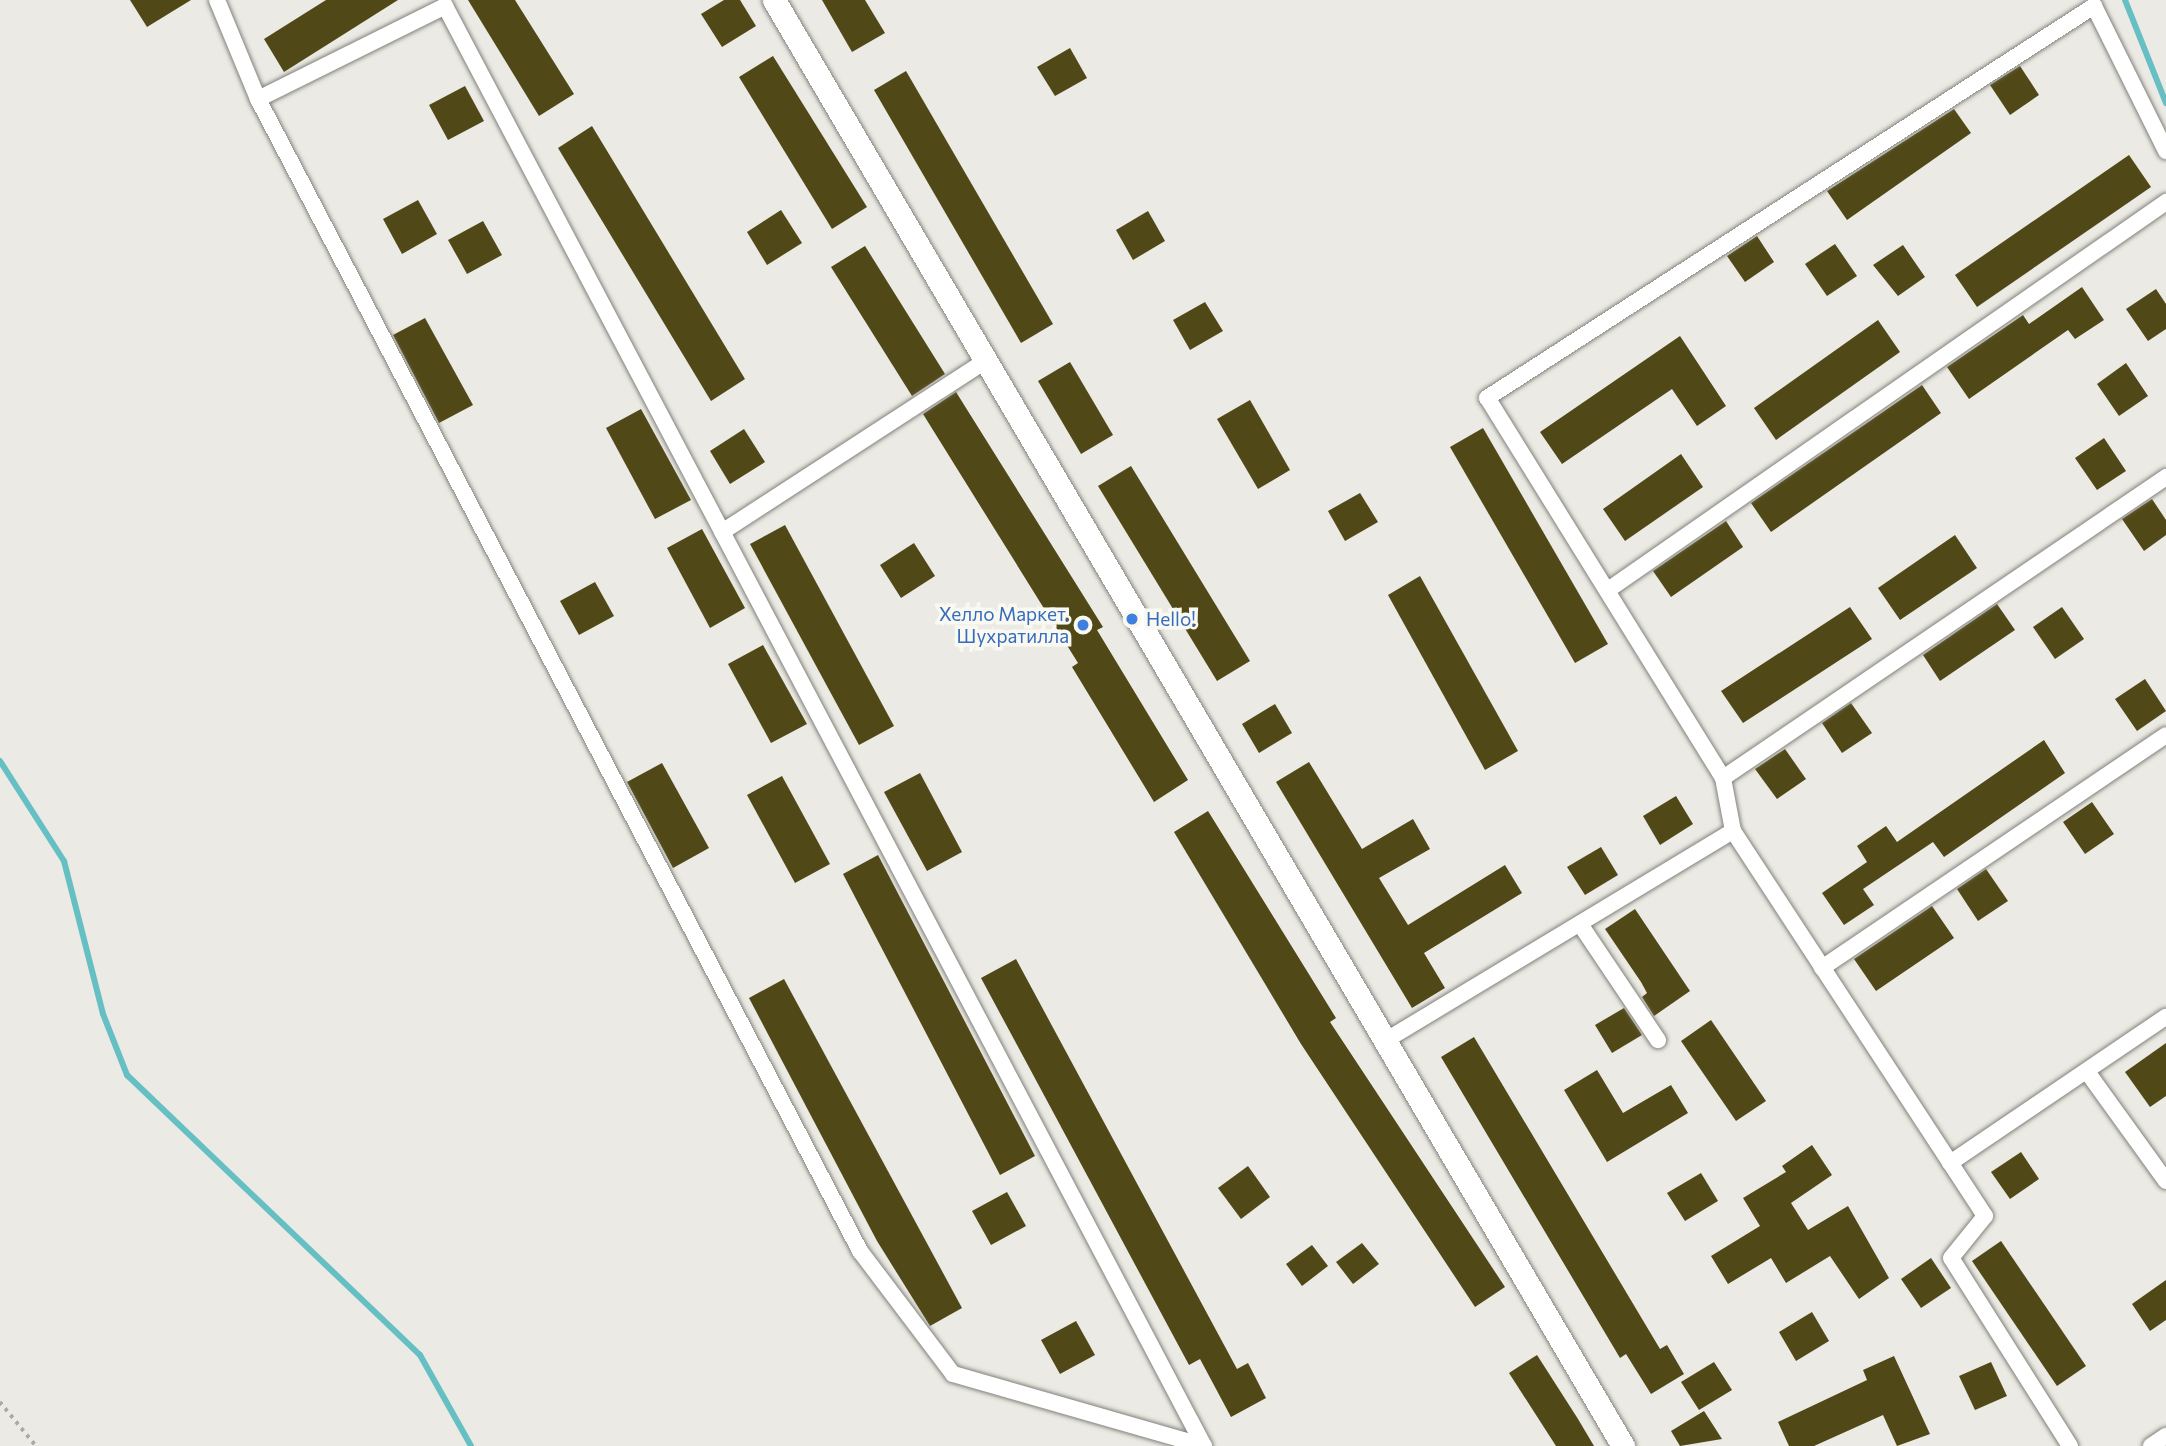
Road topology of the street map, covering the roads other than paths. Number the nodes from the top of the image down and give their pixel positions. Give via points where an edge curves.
1 (217, 0) edge
2 (775, 0) edge
3 (258, 99) junction
4 (2166, 151) edge
5 (2166, 202) edge
6 (985, 360) junction
7 (2166, 477) edge
8 (722, 532) junction
9 (1608, 590) junction
10 (2166, 736) edge
11 (1723, 778) junction
12 (1733, 831) junction
13 (1580, 924) junction
14 (1822, 968) junction
15 (2166, 1017) edge
16 (1658, 1040) dead end
17 (1383, 1042) junction
18 (2088, 1073) junction
19 (1950, 1163) junction
20 (2166, 1181) edge
21 (2166, 1436) edge
22 (1623, 1446) edge
23 (2070, 1446) edge
24 (2151, 1446) edge

1 - 3 street
2 - 6 street
3 - 8 street via 445,6
3 - 8 street via 860,1251 953,1374 1204,1446
4 - 9 street via 2094,6 1487,398
5 - 9 street
6 - 8 street
6 - 17 street
7 - 11 street
9 - 11 street
10 - 14 street
11 - 12 street
12 - 13 street
12 - 14 street
13 - 16 street
13 - 17 street
14 - 19 street
15 - 18 street
17 - 22 street
18 - 19 street
18 - 20 street
19 - 23 street via 1985,1216 1951,1258
21 - 24 street

